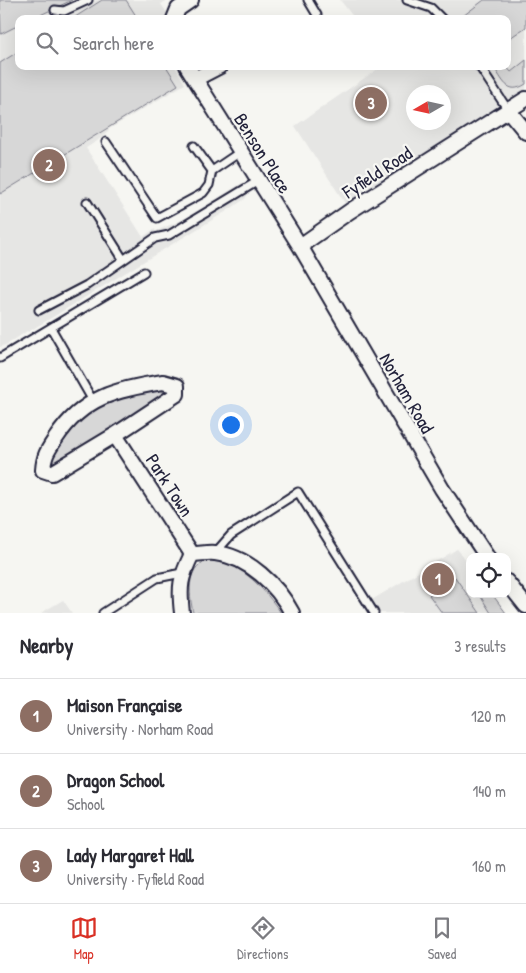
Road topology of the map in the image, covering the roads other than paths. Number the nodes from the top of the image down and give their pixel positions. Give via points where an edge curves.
1 (88, 0) edge
2 (191, 0) edge
3 (308, 0) edge
4 (407, 0) edge
5 (55, 10) dead end
6 (176, 15) edge
7 (317, 15) dead end
8 (438, 15) edge
9 (189, 70) edge
10 (212, 70) edge
11 (482, 70) edge
12 (195, 79) junction
13 (526, 99) edge
14 (508, 110) junction
15 (526, 132) edge
16 (106, 142) dead end
17 (194, 146) dead end
18 (240, 152) junction
19 (212, 171) junction
20 (258, 181) junction
21 (87, 202) dead end
22 (300, 246) junction
23 (123, 259) junction
24 (144, 272) dead end
25 (39, 310) dead end
26 (50, 328) junction
27 (0, 358) edge
28 (93, 401) junction
29 (115, 435) junction
30 (216, 553) junction
31 (484, 553) edge
32 (192, 554) junction
33 (182, 573) junction
34 (511, 587) edge
35 (526, 606) edge
36 (103, 613) edge
37 (182, 613) edge
38 (292, 613) edge
39 (374, 613) edge

1 - 5 lane via 64,11
2 - 6 street via 178,9
3 - 7 lane
4 - 8 lane via 431,8
9 - 12 street, Benson Place
10 - 12 street
11 - 14 lane
12 - 18 street, Benson Place
13 - 14 street, Fyfield Road
14 - 15 street
14 - 22 street, Fyfield Road
16 - 19 lane via 157,218 203,192 209,185
17 - 19 lane
18 - 19 lane
18 - 20 street, Benson Place
20 - 22 street, Benson Place
20 - 23 lane
21 - 23 lane
22 - 31 street, Norham Road via 442,490
23 - 25 lane via 87,285
24 - 26 lane
26 - 27 lane
26 - 28 lane
28 - 29 street via 133,387 163,382 177,386 177,394
28 - 29 street via 60,433 44,456 43,470 52,472
29 - 32 street, Park Town
30 - 32 street
30 - 38 street via 250,566 286,600
30 - 39 lane via 231,535 298,492
32 - 33 street
33 - 36 lane via 157,578
33 - 37 street
34 - 35 street

